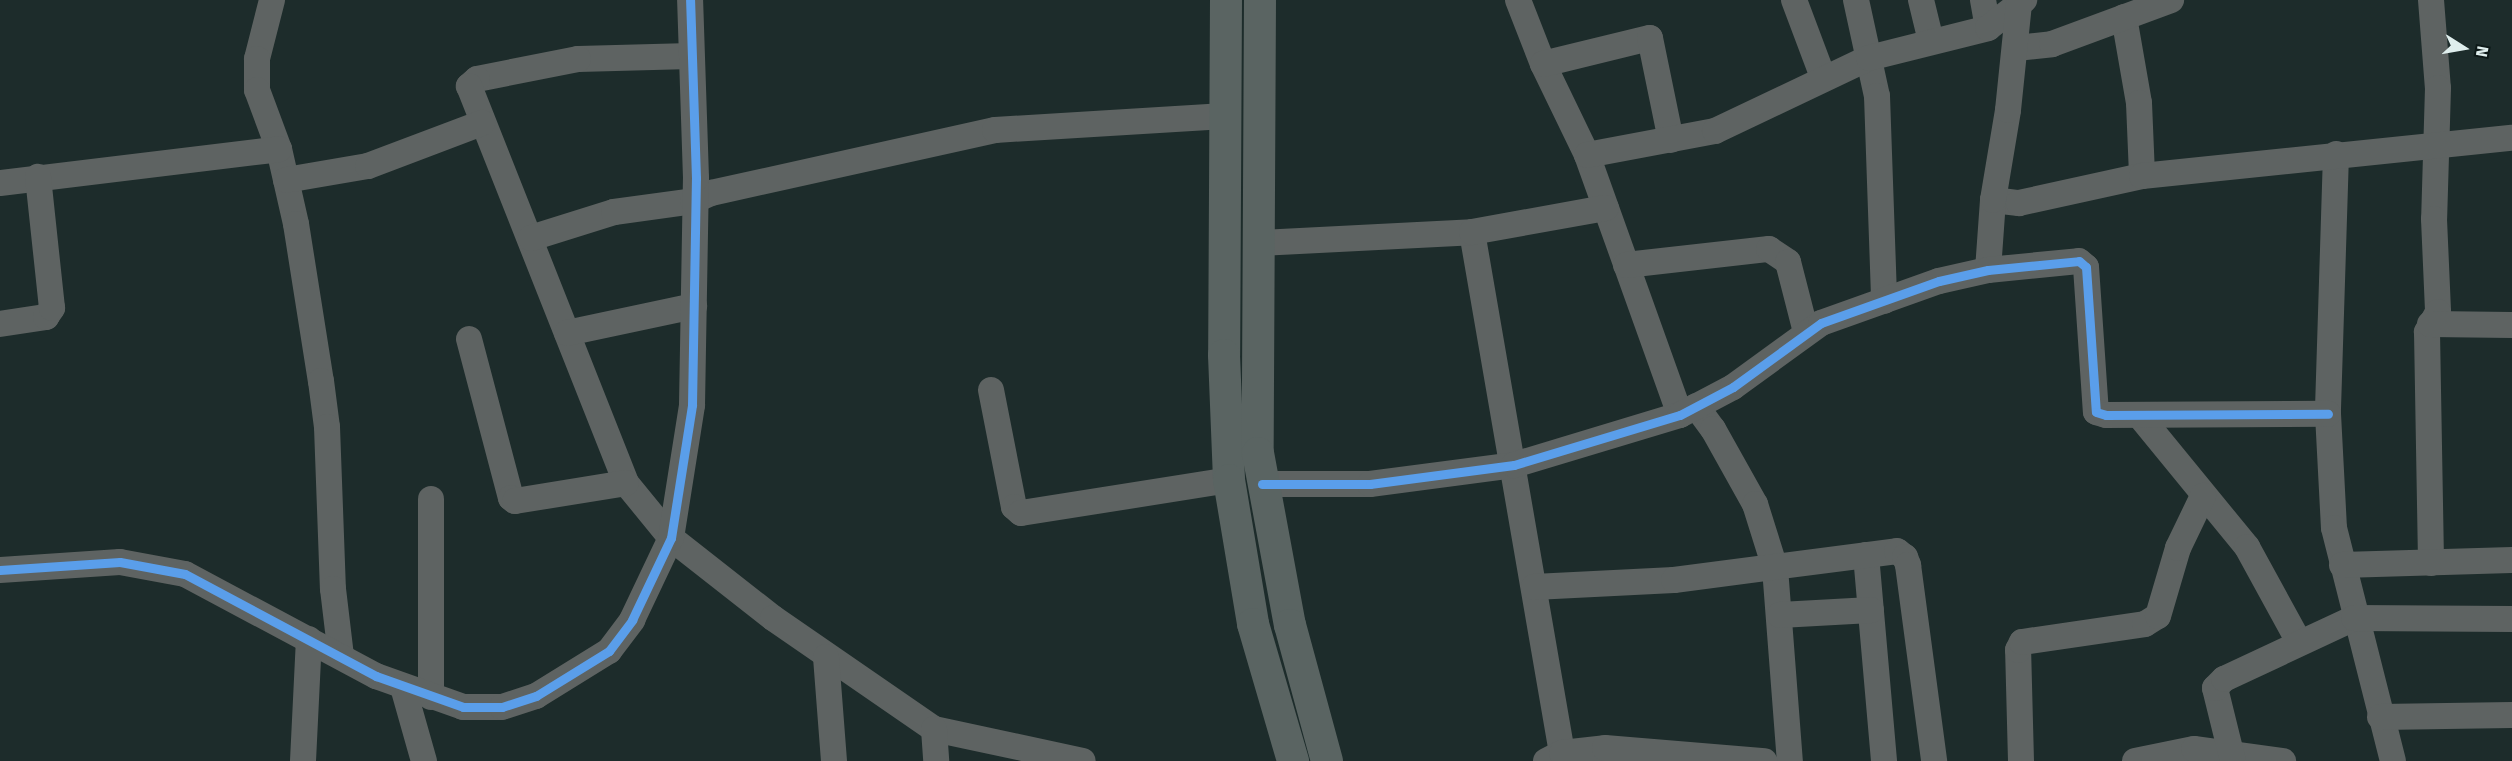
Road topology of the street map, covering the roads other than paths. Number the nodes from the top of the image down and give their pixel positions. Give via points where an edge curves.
1 (272, 0) edge
2 (690, 0) edge
3 (1226, 0) edge
4 (1260, 0) edge
5 (1518, 0) edge
6 (1794, 0) edge
7 (1856, 0) edge
8 (1922, 0) edge
9 (1983, 0) edge
10 (2171, 0) edge
11 (2431, 0) edge
12 (2022, 2) edge
13 (2124, 16) junction
14 (1988, 28) junction
15 (1930, 41) junction
16 (2016, 48) junction
17 (691, 56) junction
18 (1869, 58) junction
19 (1543, 64) junction
20 (1823, 77) junction
21 (1225, 116) junction
22 (482, 123) junction
23 (2512, 138) edge
24 (1671, 140) junction
25 (2436, 146) junction
26 (279, 149) junction
27 (2336, 154) junction
28 (1587, 155) junction
29 (2142, 176) junction
30 (38, 177) junction
31 (286, 180) junction
32 (0, 183) edge
33 (1993, 200) junction
34 (693, 201) junction
35 (1606, 208) junction
36 (1472, 232) junction
37 (531, 238) junction
38 (1258, 243) junction
39 (1626, 265) junction
40 (1988, 270) junction
41 (1884, 301) junction
42 (694, 306) junction
43 (0, 324) edge
44 (2430, 324) junction
45 (2512, 325) edge
46 (1806, 332) junction
47 (567, 333) junction
48 (469, 339) dead end
49 (991, 390) dead end
50 (1688, 410) junction
51 (2328, 414) junction
52 (2139, 415) junction
53 (1514, 465) junction
54 (1229, 480) junction
55 (626, 483) junction
56 (1262, 484) junction
57 (2203, 496) junction
58 (431, 499) dead end
59 (671, 538) junction
60 (1866, 555) junction
61 (2512, 560) edge
62 (2431, 563) junction
63 (2342, 565) junction
64 (1775, 568) junction
65 (0, 570) edge
66 (1534, 587) junction
67 (1871, 610) junction
68 (1780, 615) junction
69 (2354, 618) junction
70 (2512, 619) edge
71 (309, 639) junction
72 (2299, 642) junction
73 (341, 656) junction
74 (826, 657) junction
75 (403, 687) junction
76 (431, 697) junction
77 (2512, 715) edge
78 (2380, 717) junction
79 (934, 729) junction
80 (1554, 757) edge
81 (2233, 757) edge
82 (1727, 759) edge
83 (2142, 760) edge
84 (303, 761) edge
85 (424, 761) edge
86 (834, 761) edge
87 (936, 761) edge
88 (1083, 761) edge
89 (1293, 761) edge
90 (1327, 761) edge
91 (1764, 761) edge
92 (1790, 761) edge
93 (1884, 761) edge
94 (1934, 761) edge
95 (2021, 761) edge
96 (2283, 761) edge
97 (2393, 761) edge

1 - 26 street via 257,59 257,90
2 - 17 street
3 - 21 main road
4 - 38 main road
5 - 19 street
6 - 20 street
7 - 18 street
8 - 15 street
9 - 14 street
10 - 13 street
11 - 25 street via 2437,61
12 - 14 street
12 - 16 street
13 - 16 street via 2052,44
13 - 29 street via 2140,111
14 - 15 street
15 - 18 street
16 - 33 street
17 - 22 street via 578,59 471,81 469,86
17 - 34 street
18 - 20 street
18 - 41 street via 1880,135
19 - 24 street via 1650,38
19 - 28 street
20 - 24 street via 1749,118 1715,131
21 - 34 street via 995,130 711,193
21 - 54 main road via 1224,355
22 - 31 street via 368,166
22 - 37 street
23 - 25 street
24 - 28 street
25 - 27 street
25 - 44 street via 2438,312
26 - 30 street
26 - 31 street
27 - 29 street
27 - 51 street
28 - 35 street
29 - 33 street via 2099,183 2039,201
30 - 32 street
30 - 43 street via 52,308 46,317
31 - 73 street via 327,427 333,590
33 - 40 street
34 - 37 street via 614,212
34 - 42 street
35 - 36 street
35 - 39 street
36 - 38 street
36 - 53 street
37 - 47 street
38 - 56 main road via 1256,425
39 - 46 street via 1769,249 1788,262
39 - 50 street
40 - 41 street via 1939,281
40 - 52 street via 2084,263 2095,407 2106,415
41 - 46 street
42 - 47 street
42 - 59 street via 692,405
44 - 45 street
44 - 62 street
46 - 50 street via 1733,387
47 - 55 street
48 - 55 street via 514,501
49 - 54 street via 1014,507 1020,513
50 - 53 street
50 - 64 street via 1713,429 1755,504
51 - 52 street
51 - 63 street via 2334,528
52 - 57 street
53 - 56 street via 1371,484
53 - 66 street
54 - 89 main road via 1253,624
55 - 59 street
56 - 90 main road via 1290,625
57 - 72 street via 2247,546
57 - 95 street via 2178,548 2158,616 2145,624 2022,642 2018,650
58 - 76 street
59 - 74 street
59 - 76 street via 632,620 609,651 537,696 502,707 463,707
60 - 64 street
60 - 67 street
60 - 94 street via 1897,551 1905,556
61 - 62 street
62 - 63 street
63 - 69 street
64 - 66 street via 1674,580
64 - 68 street
65 - 71 street via 120,562 148,565 185,574
66 - 80 street
67 - 68 street
67 - 93 street
68 - 92 street
69 - 70 street
69 - 72 street
69 - 78 street
71 - 73 street
71 - 84 street
72 - 81 street via 2216,683
73 - 75 street
74 - 79 street
74 - 86 street
75 - 76 street
75 - 85 street
77 - 78 street
78 - 97 street
79 - 87 street
79 - 88 street
80 - 82 street via 1605,748
81 - 83 street via 2194,749
81 - 96 street
82 - 91 street

